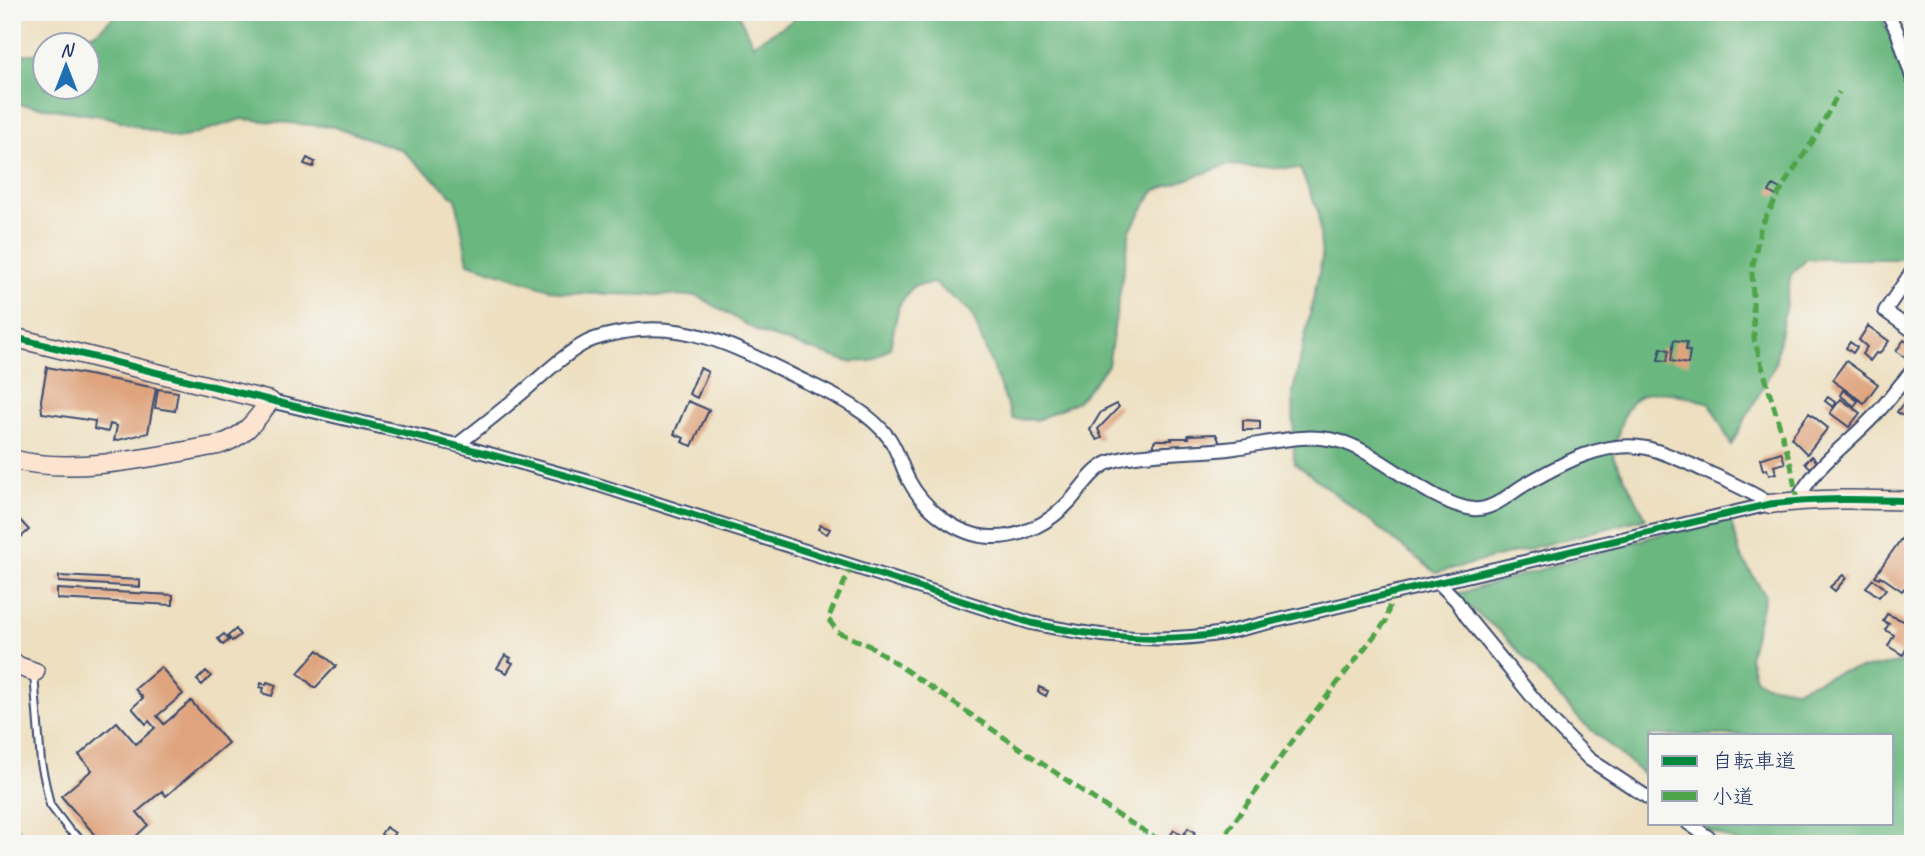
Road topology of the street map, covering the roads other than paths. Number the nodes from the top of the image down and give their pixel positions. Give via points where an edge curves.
1 (1887, 12) edge
2 (1913, 80) edge
3 (1913, 270) edge
4 (1913, 331) edge
5 (12, 337) edge
6 (1913, 370) edge
7 (270, 401) junction
8 (457, 445) junction
9 (12, 459) edge
10 (1797, 501) junction
11 (1913, 501) edge
12 (1770, 504) junction
13 (1439, 583) junction
14 (12, 661) edge
15 (34, 672) joint
16 (1648, 798) edge
17 (1689, 824) edge
18 (87, 844) edge
19 (1718, 844) edge

1 - 2 street
3 - 4 street via 1885,311
5 - 7 street
6 - 10 street via 1875,416 1812,478
7 - 8 street
7 - 9 street via 243,435 218,445 85,465
8 - 12 street via 589,341 634,330 667,329 735,347 865,414 892,442 910,483 925,502 960,530 982,537 1013,536 1039,526 1103,465 1116,461 1314,437 1343,442 1444,498 1478,509 1578,458 1627,446 1673,457
8 - 13 street via 586,481 1031,623 1085,634 1128,639 1202,636
10 - 11 street
10 - 12 street
12 - 13 street
13 - 16 street via 1552,721 1589,759
14 - 15 street
15 - 18 lane via 41,764 50,805
17 - 19 street

